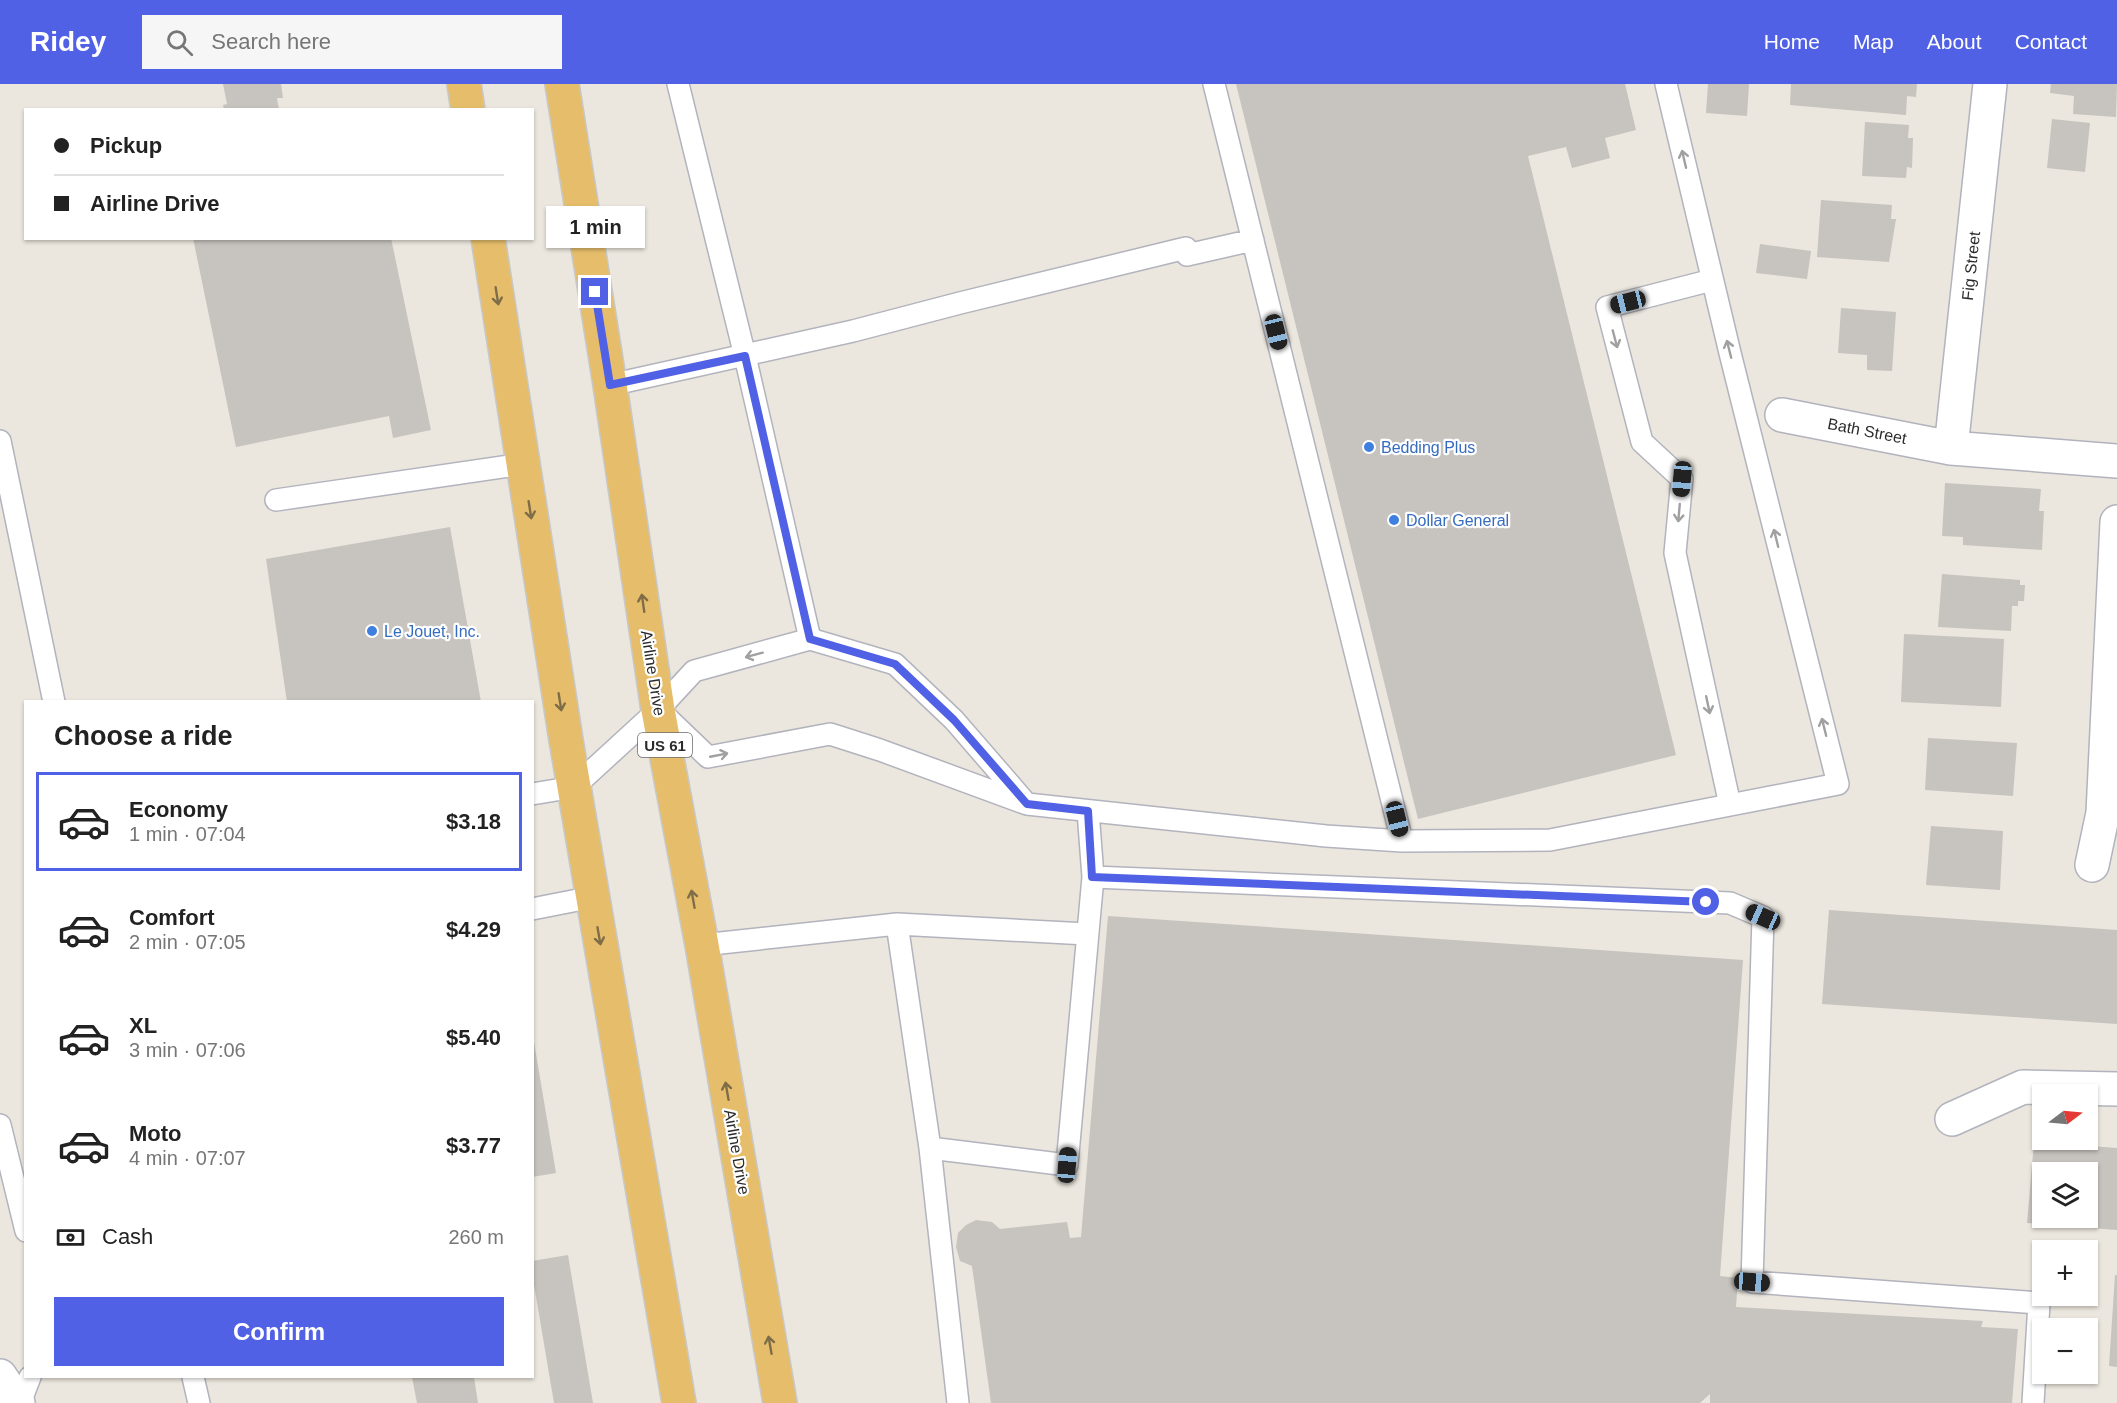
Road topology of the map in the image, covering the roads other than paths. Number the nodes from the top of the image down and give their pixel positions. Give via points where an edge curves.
1 (464, 84) edge
2 (562, 84) edge
3 (678, 84) edge
4 (1214, 84) edge
5 (1666, 84) edge
6 (1990, 84) edge
7 (468, 108) edge
8 (488, 240) edge
9 (1253, 240) junction
10 (1712, 280) junction
11 (745, 356) junction
12 (610, 385) junction
13 (1782, 415) dead end
14 (0, 441) edge
15 (1952, 448) junction
16 (2117, 462) edge
17 (523, 464) junction
18 (276, 500) dead end
19 (2117, 522) edge
20 (810, 639) junction
21 (54, 700) edge
22 (658, 710) junction
23 (574, 788) junction
24 (534, 794) edge
25 (1027, 804) junction
26 (1730, 805) junction
27 (1088, 811) junction
28 (1402, 841) junction
29 (2092, 865) dead end
30 (1092, 877) junction
31 (593, 897) junction
32 (534, 909) edge
33 (897, 924) junction
34 (1087, 934) junction
35 (702, 945) junction
36 (2117, 1089) edge
37 (1952, 1119) dead end
38 (0, 1125) edge
39 (930, 1148) junction
40 (24, 1223) edge
41 (0, 1376) edge
42 (30, 1378) edge
43 (194, 1378) edge
44 (19, 1403) edge
45 (199, 1403) edge
46 (679, 1403) edge
47 (780, 1403) edge
48 (958, 1403) edge
49 (2032, 1403) edge

1 - 7 highway
2 - 12 highway, Airline Drive / US 61
3 - 11 lane
4 - 9 lane
10 -> 5 lane
6 - 15 street, Fig Street
8 -> 17 highway
9 - 11 lane via 1186,252
9 - 28 lane
26 -> 10 lane via 1838,784
10 -> 26 lane via 1606,307 1642,442 1682,479 1675,553
11 - 12 lane
11 - 20 lane
22 -> 12 highway, Airline Drive / US 61
13 - 15 street, Bath Street
14 - 21 lane
15 - 16 street, Bath Street
17 - 18 lane
17 -> 23 highway
19 - 29 street via 2103,813
20 -> 22 lane via 694,671
20 - 25 lane via 895,664 954,720
22 - 23 lane
22 -> 25 lane via 708,757 830,734
35 -> 22 highway, Airline Drive / US 61
23 - 24 lane
23 - 31 highway
25 - 27 lane
26 - 28 lane via 1550,840
27 - 28 lane
27 - 30 lane
30 - 34 lane
30 - 49 lane via 1730,903 1763,917 1752,1282 2039,1303
31 - 32 lane
31 -> 46 highway
33 - 34 lane
33 - 35 lane
33 - 39 lane
34 - 39 lane via 1067,1165
47 -> 35 highway, Airline Drive / US 61
36 - 37 street via 2023,1087
38 - 40 lane
39 - 48 lane
41 - 44 street
42 - 44 lane
43 - 45 lane

